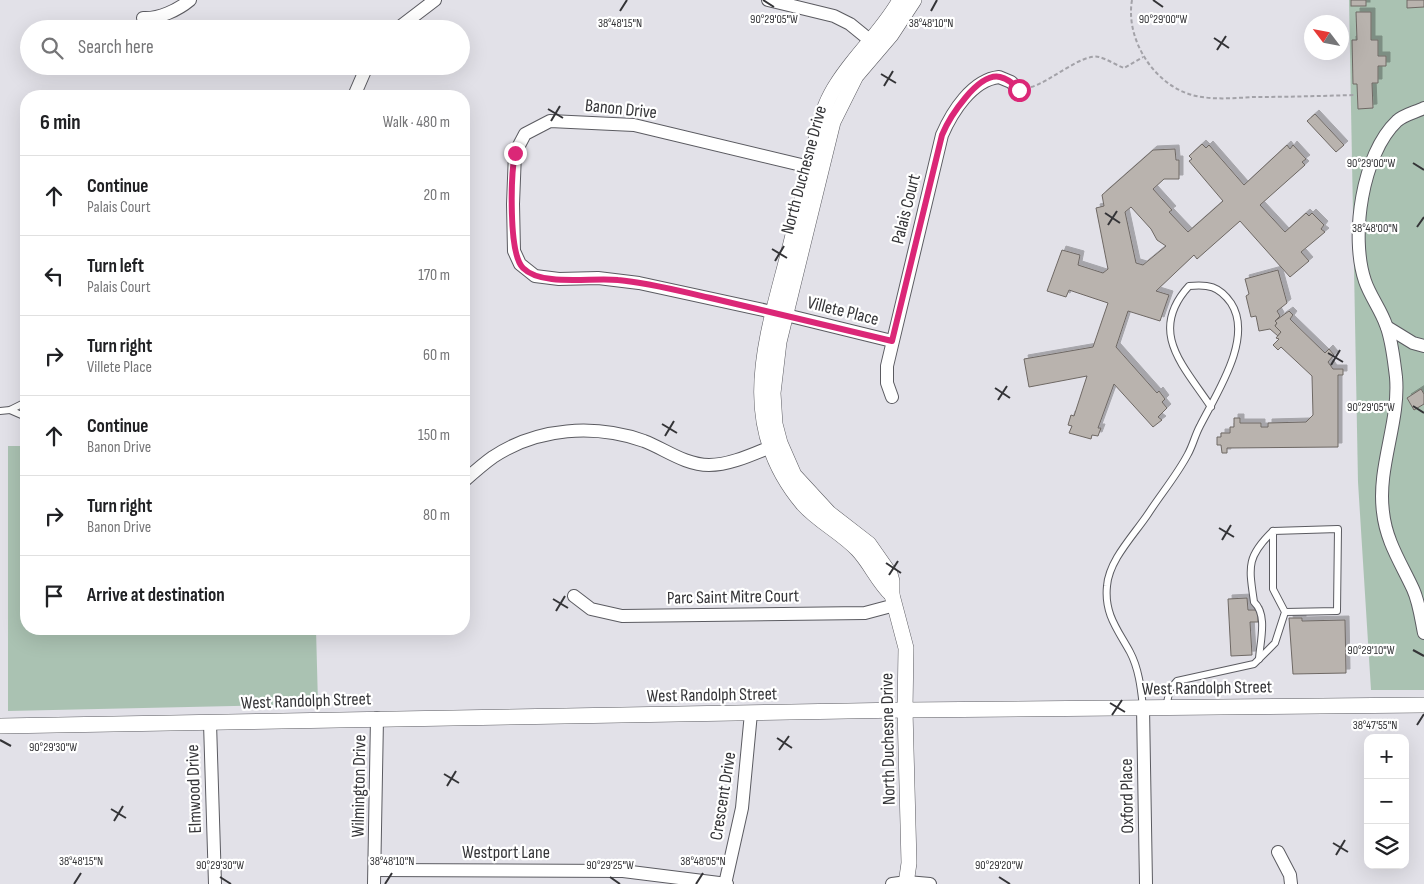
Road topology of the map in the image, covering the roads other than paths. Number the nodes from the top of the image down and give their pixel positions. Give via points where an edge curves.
1 (190, 0) edge
2 (435, 0) edge
3 (768, 0) edge
4 (900, 0) edge
5 (914, 0) edge
6 (143, 18) dead end
7 (409, 20) edge
8 (875, 44) junction
9 (363, 75) edge
10 (357, 90) edge
11 (1019, 90) road end
12 (1424, 108) edge
13 (815, 168) junction
14 (780, 314) junction
15 (1387, 327) junction
16 (892, 341) junction
17 (1424, 346) edge
18 (892, 397) dead end
19 (20, 405) edge
20 (1211, 408) junction
21 (10, 410) junction
22 (0, 411) edge
23 (20, 415) edge
24 (775, 445) junction
25 (470, 476) edge
26 (1273, 531) junction
27 (574, 596) dead end
28 (894, 600) junction
29 (1285, 612) junction
30 (1424, 632) edge
31 (1258, 659) junction
32 (1424, 705) edge
33 (1166, 707) junction
34 (1143, 708) junction
35 (905, 710) junction
36 (751, 713) junction
37 (377, 718) junction
38 (210, 723) junction
39 (0, 726) edge
40 (1278, 852) dead end
41 (375, 870) junction
42 (902, 883) edge
43 (215, 884) edge
44 (374, 884) edge
45 (726, 884) edge
46 (930, 884) edge
47 (1146, 884) edge
48 (1291, 884) edge

1 - 6 street via 172,12
2 - 7 street
3 - 8 street via 834,16
4 - 8 street, North Duchesne Drive
5 - 8 street, North Duchesne Drive via 902,20
8 - 13 street, North Duchesne Drive via 847,91
9 - 10 street
11 - 16 street, Palais Court via 999,77 992,78 981,83 965,99 948,122 942,135
12 - 15 street via 1398,119 1380,141 1367,171 1361,201 1360,250 1365,281
13 - 14 street, North Duchesne Drive
13 - 14 street, Banon Drive via 650,128 610,122 550,121 526,134 515,153 513,242 517,259 529,273 550,279 598,278 639,283
14 - 16 street, Villete Place
14 - 24 street, North Duchesne Drive via 773,393
15 - 17 street
15 - 30 street via 1396,379 1382,511 1399,566 1413,589
16 - 18 street, Palais Court via 887,383
19 - 21 lane
20 - 20 lane via 1229,369 1239,332 1237,313 1226,295 1208,284 1189,286 1176,299 1169,330 1172,346
20 - 34 lane via 1189,453 1116,561 1107,585 1108,609 1139,678
21 - 22 lane
21 - 23 lane
24 - 25 street via 709,465 692,462 618,434 588,430 562,432 534,437 508,448
24 - 28 street, North Duchesne Drive via 805,489 829,513 858,534 876,554 890,574
26 - 29 lane via 1273,589
26 - 29 lane via 1338,529 1337,611
26 - 31 lane via 1259,545 1250,563 1254,602 1262,616
27 - 28 street, Parc Saint Mitre Court via 591,609 622,616 865,613
28 - 35 street, North Duchesne Drive via 906,648
29 - 31 lane via 1275,643
31 - 33 lane via 1254,664 1177,681 1170,689
32 - 33 street, West Randolph Street
33 - 34 street, West Randolph Street
34 - 35 street, West Randolph Street
34 - 47 street, Oxford Place
35 - 36 street, West Randolph Street
35 - 42 street, North Duchesne Drive via 909,863
36 - 37 street, West Randolph Street
36 - 45 street, Crescent Drive via 742,808
37 - 38 street, West Randolph Street
37 - 41 street, Wilmington Drive
38 - 39 street, West Randolph Street
38 - 43 street, Elmwood Drive
40 - 48 street
41 - 44 street, Wilmington Drive
41 - 45 street, Westport Lane via 623,871
42 - 46 street

